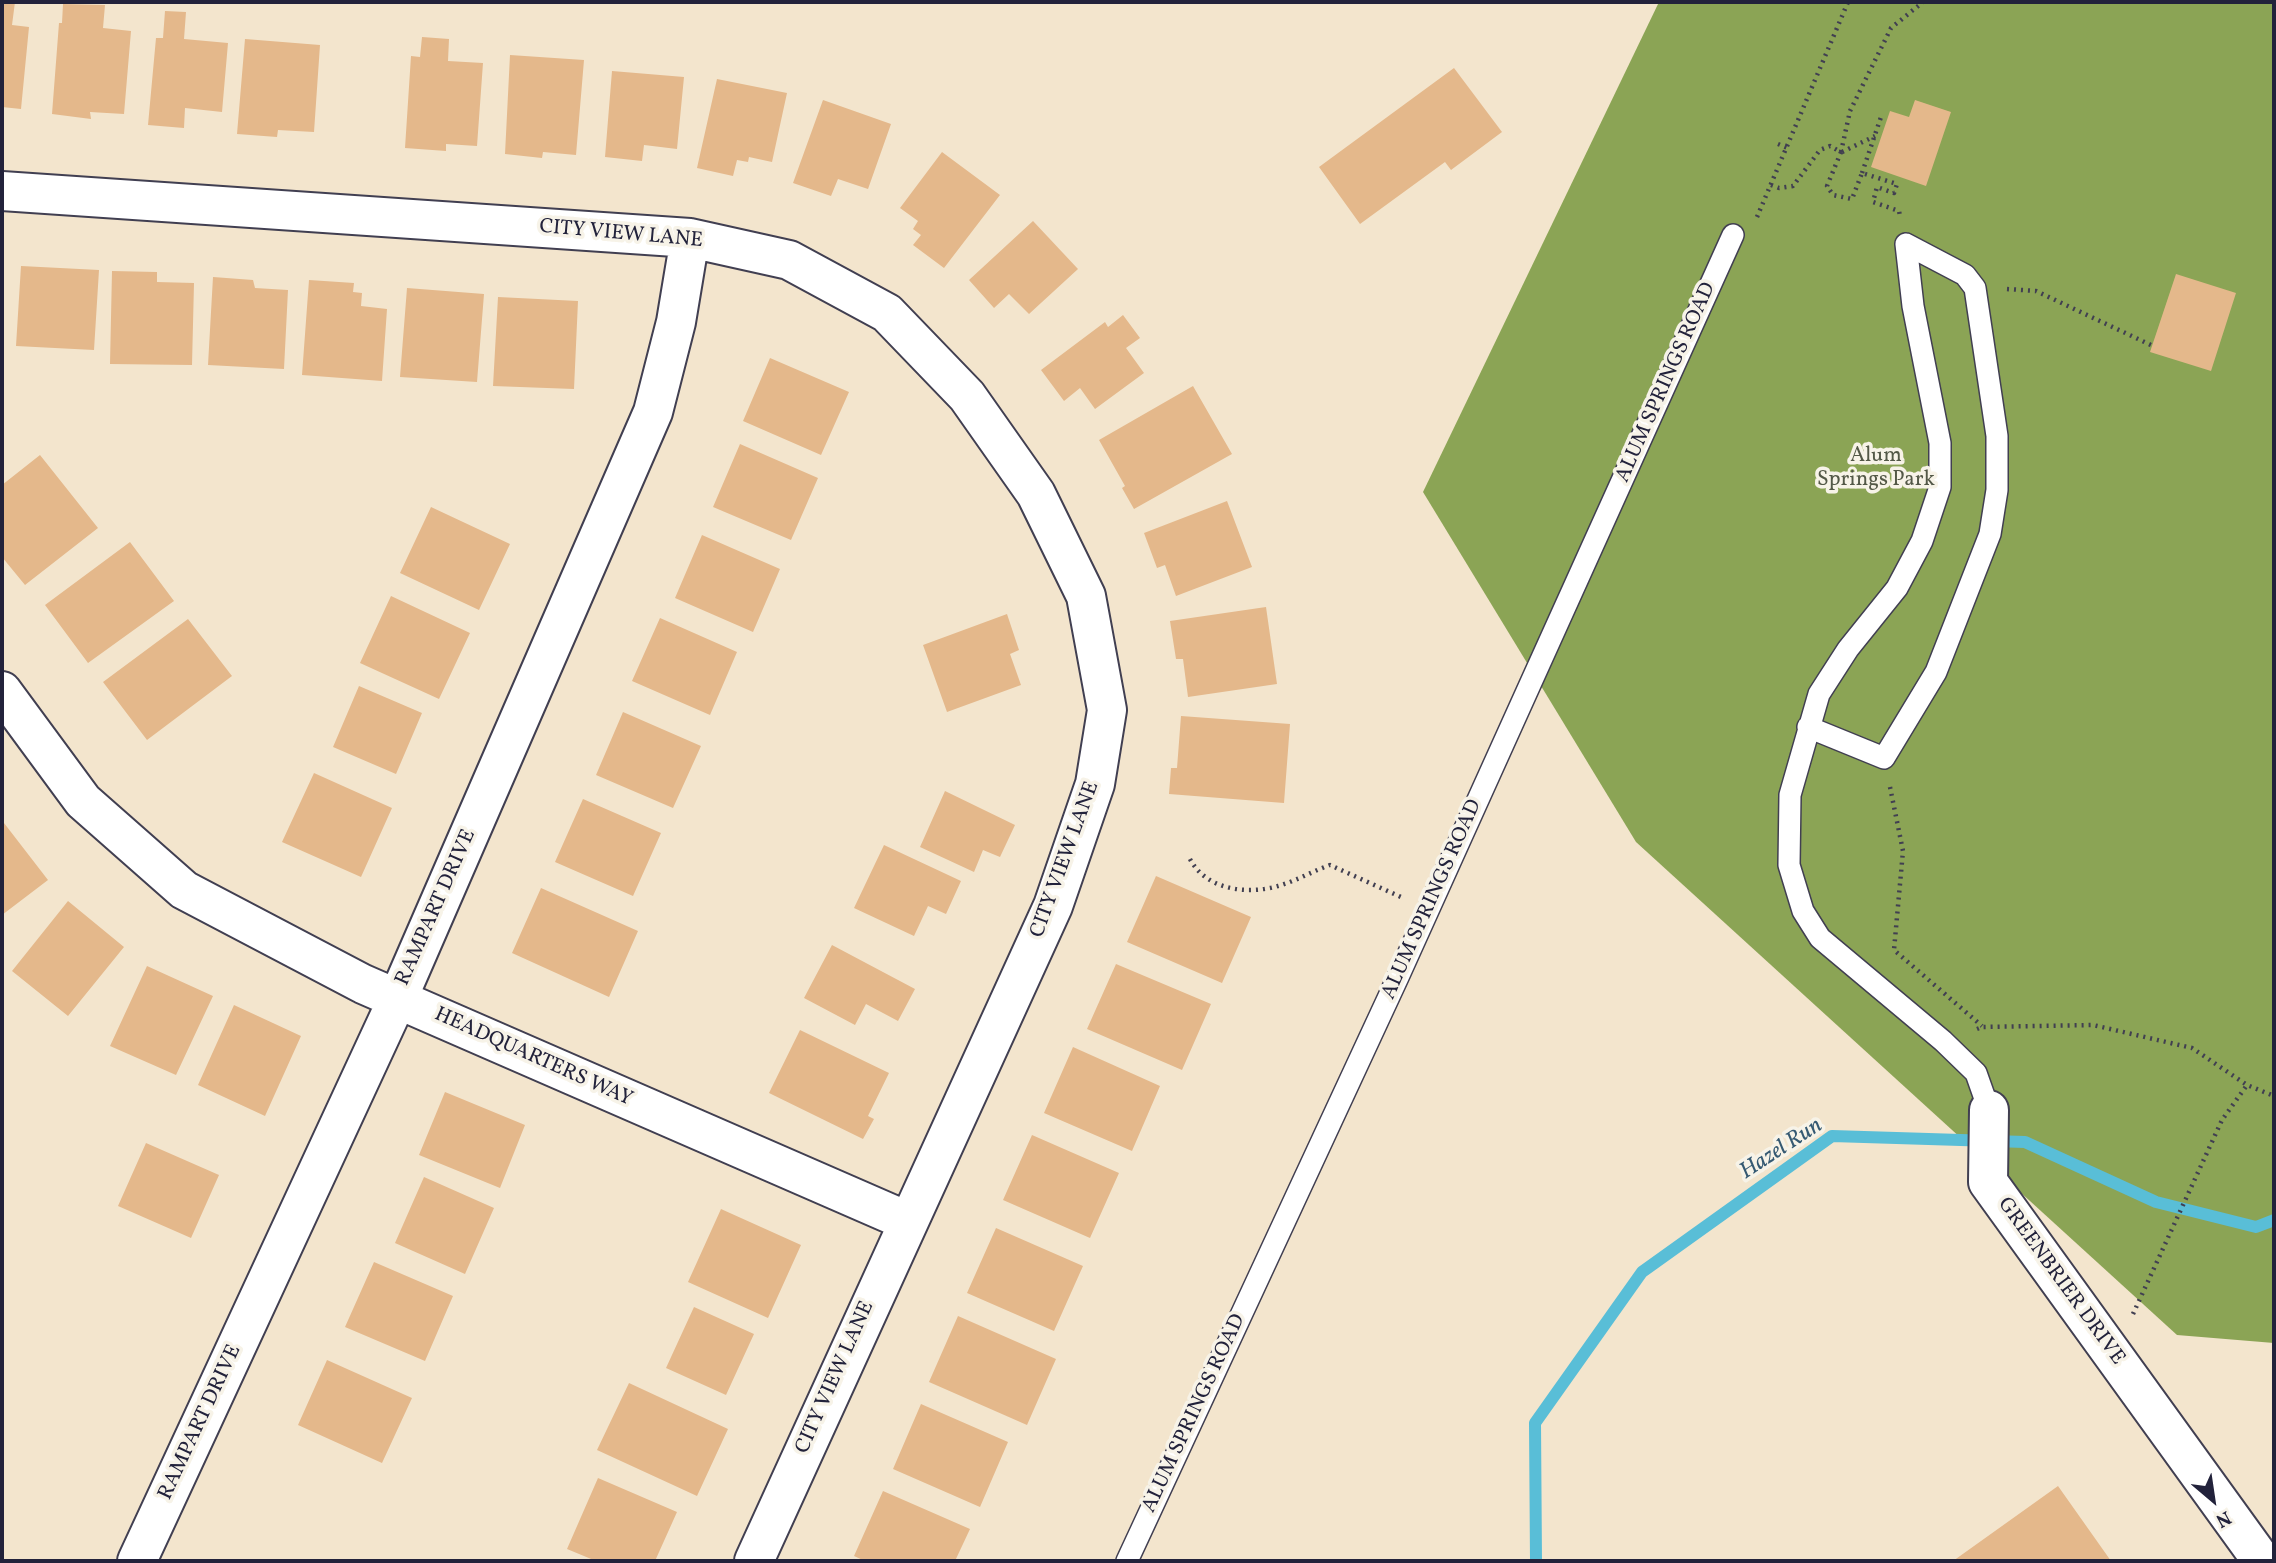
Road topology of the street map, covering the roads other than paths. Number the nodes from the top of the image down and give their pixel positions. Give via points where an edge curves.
1 (2, 191) edge
2 (1733, 236) dead end
3 (690, 238) junction
4 (2, 691) edge
5 (1808, 727) junction
6 (397, 998) junction
7 (1989, 1110) joint
8 (907, 1221) junction
9 (2249, 1557) edge
10 (137, 1561) edge
11 (754, 1561) edge
12 (1127, 1561) edge

1 - 3 street, CITY VIEW LANE
2 - 12 lane, ALUM SPRINGS ROAD via 1398,977
3 - 6 street, RAMPART DRIVE via 676,322 653,412
3 - 8 street, CITY VIEW LANE via 789,260 887,313 967,396 1036,494 1086,596 1107,710 1095,784 1053,906
4 - 6 street, HEADQUARTERS WAY via 83,801 184,890
5 - 5 lane, GREENBRIER DRIVE via 1819,694 1897,588 1922,541 1940,487 1940,443 1913,306 1906,244 1965,275 1975,288 1997,436 1997,490 1990,534 1936,673 1884,758
5 - 7 lane, GREENBRIER DRIVE via 1790,795 1789,865 1803,911 1821,938 1976,1073
6 - 8 street, HEADQUARTERS WAY
6 - 10 street, RAMPART DRIVE
7 - 9 street, GREENBRIER DRIVE via 1988,1182
8 - 11 street, CITY VIEW LANE

